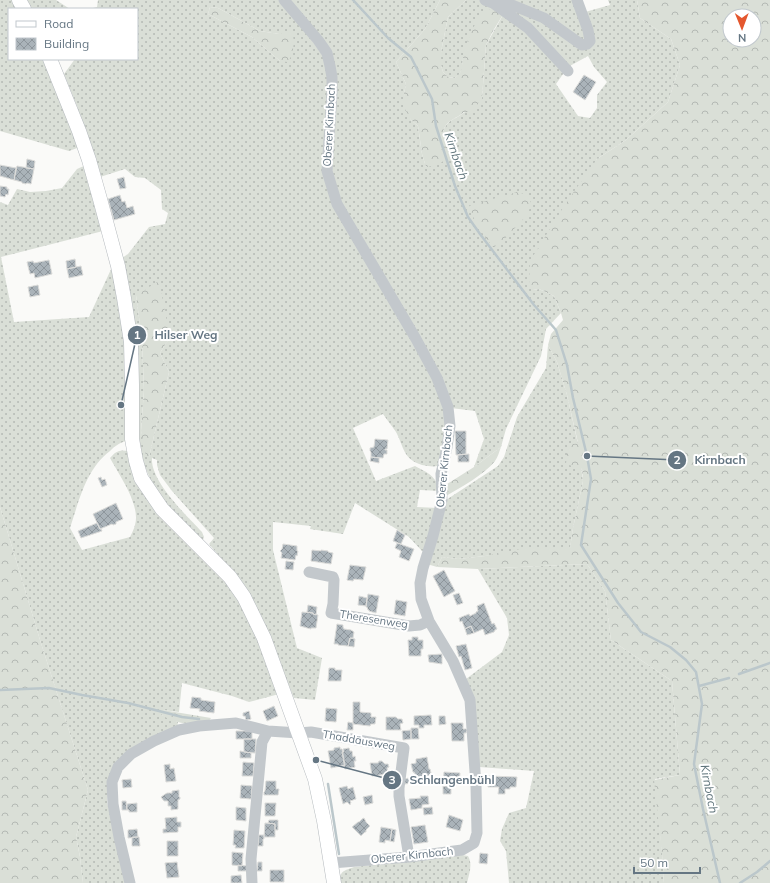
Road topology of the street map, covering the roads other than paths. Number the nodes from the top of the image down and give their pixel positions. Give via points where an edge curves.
1 (284, 0) edge
2 (577, 0) edge
3 (489, 1) edge
4 (50, 60) edge
5 (568, 71) dead end
6 (309, 572) dead end
7 (429, 621) junction
8 (268, 732) junction
9 (299, 733) junction
10 (409, 857) junction
11 (331, 863) junction
12 (130, 883) edge
13 (252, 883) edge
14 (334, 883) edge

1 - 7 street, Oberer Kirnbach via 318,40 330,66 332,92 327,171 337,204 416,339 437,378 448,407 450,426 441,474 442,500 420,583 421,599
2 - 3 street via 590,41 582,45 544,18 507,3
3 - 5 street via 528,28
4 - 9 main road via 79,131 118,266 131,342 132,439 141,478 162,509 230,577 244,597 264,638
6 - 7 street, Theresenweg via 333,577 331,613 409,626
7 - 10 street, Oberer Kirnbach via 453,661 470,700 477,833 474,843 462,850
8 - 9 street
8 - 12 street via 236,723 179,730 131,754 118,767 112,782 112,804
8 - 13 street via 262,742 251,859
9 - 10 street, Thaddäusweg via 311,732 404,748 399,796
9 - 11 main road via 315,778
10 - 11 street, Oberer Kirnbach
11 - 14 main road

